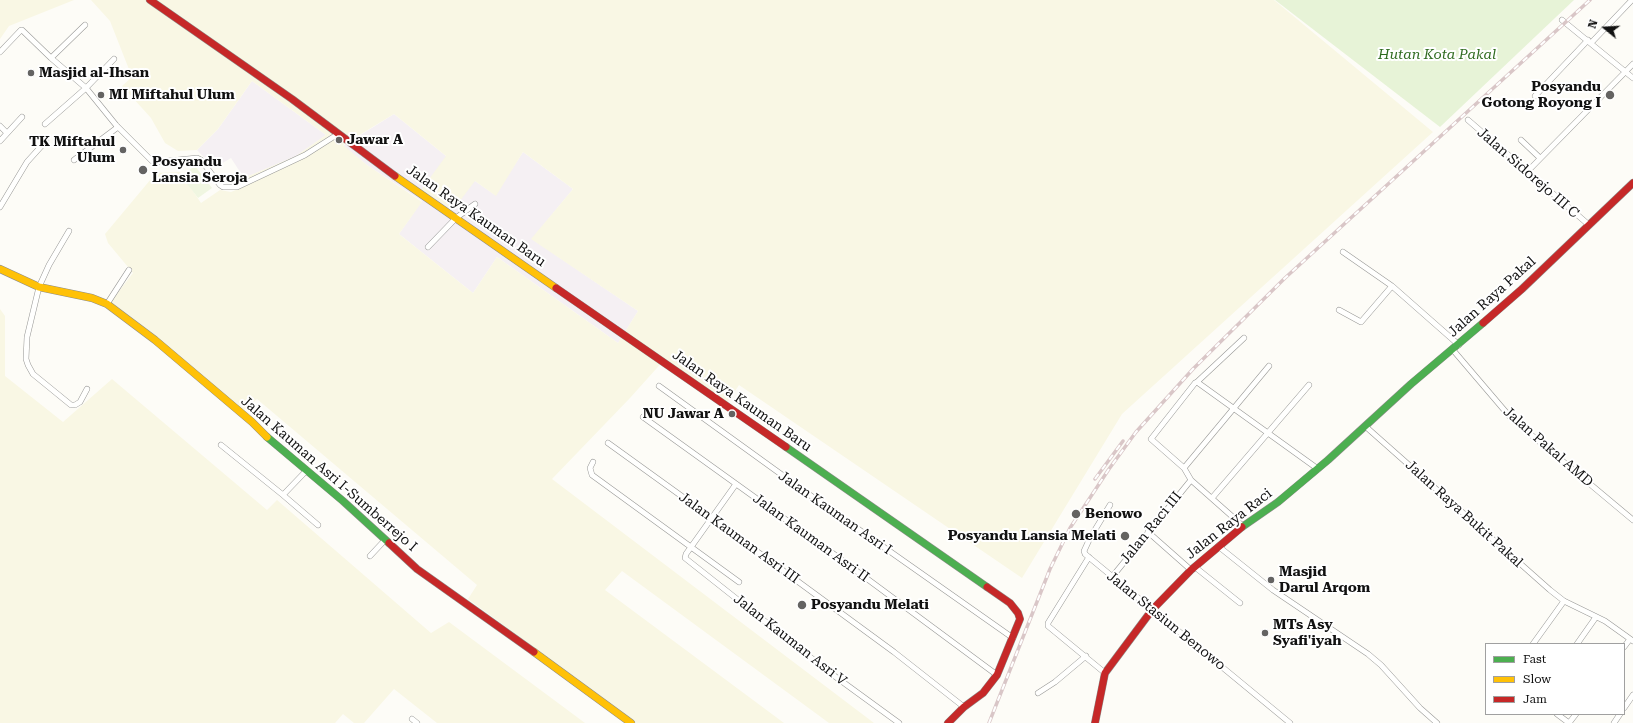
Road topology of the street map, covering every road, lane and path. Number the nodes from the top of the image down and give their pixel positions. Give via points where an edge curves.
1 (150, 0) edge
2 (1632, 0) edge
3 (1562, 20) dead end
4 (85, 25) dead end
5 (1590, 42) junction
6 (0, 52) edge
7 (51, 58) junction
8 (114, 59) dead end
9 (1633, 64) edge
10 (1625, 71) junction
11 (1633, 78) edge
12 (86, 88) junction
13 (1535, 96) dead end
14 (22, 117) dead end
15 (1468, 120) dead end
16 (45, 124) dead end
17 (0, 126) edge
18 (118, 127) junction
19 (7, 133) junction
20 (338, 134) junction
21 (1521, 140) dead end
22 (0, 141) edge
23 (46, 141) dead end
24 (1540, 158) junction
25 (74, 160) dead end
26 (1528, 172) junction
27 (1633, 183) edge
28 (475, 204) dead end
29 (0, 207) edge
30 (456, 218) junction
31 (1589, 225) junction
32 (69, 231) dead end
33 (428, 247) dead end
34 (1343, 252) dead end
35 (0, 269) edge
36 (129, 270) dead end
37 (1392, 286) junction
38 (39, 287) junction
39 (108, 304) junction
40 (1339, 310) dead end
41 (1244, 338) dead end
42 (1456, 347) junction
43 (1270, 366) dead end
44 (1197, 382) junction
45 (1309, 385) dead end
46 (659, 386) dead end
47 (87, 388) dead end
48 (1234, 408) junction
49 (643, 418) dead end
50 (1365, 426) junction
51 (1269, 433) junction
52 (608, 443) dead end
53 (221, 445) dead end
54 (593, 462) dead end
55 (1184, 468) junction
56 (1318, 468) junction
57 (306, 471) junction
58 (1190, 480) junction
59 (736, 484) junction
60 (283, 495) junction
61 (1212, 498) junction
62 (1110, 505) dead end
63 (712, 518) junction
64 (1633, 520) edge
65 (318, 525) dead end
66 (1243, 526) junction
67 (1148, 532) junction
68 (385, 540) junction
69 (1218, 546) junction
70 (691, 547) junction
71 (370, 556) dead end
72 (1089, 557) junction
73 (1193, 569) junction
74 (1112, 577) junction
75 (739, 582) dead end
76 (1564, 601) junction
77 (1240, 603) dead end
78 (1152, 610) junction
79 (1596, 617) junction
80 (1013, 638) junction
81 (1632, 640) edge
82 (1534, 643) edge
83 (1578, 643) edge
84 (1086, 656) junction
85 (1105, 673) junction
86 (996, 675) junction
87 (1038, 693) dead end
88 (1633, 695) edge
89 (1625, 707) edge
90 (964, 708) junction
91 (1558, 715) edge
92 (1575, 715) edge
93 (412, 719) dead end
94 (417, 723) edge
95 (631, 723) edge
96 (899, 723) edge
97 (948, 723) edge
98 (1095, 723) edge
99 (1290, 723) edge
100 (1437, 723) edge
101 (1569, 723) edge

1 - 20 street, Jalan Raya Kauman Baru
2 - 5 street
3 - 5 street
4 - 7 street
5 - 10 street
5 - 13 street
6 - 7 street via 21,30
7 - 12 street
8 - 12 street
9 - 10 street
10 - 11 street
10 - 24 street
12 - 16 street
12 - 18 street
14 - 19 street
15 - 26 street, Jalan Sidorejo III C
17 - 19 street
18 - 20 street via 152,162 197,158 220,185 229,188 237,187 305,154
18 - 25 street
19 - 22 street
20 - 30 street, Jalan Raya Kauman Baru
21 - 24 street
23 - 29 street via 27,162
24 - 26 street
26 - 31 street, Jalan Sidorejo III C
27 - 31 street, Jalan Raya Pakal
28 - 30 street
30 - 33 street
30 - 80 street, Jalan Raya Kauman Baru via 1010,603 1020,619
31 - 42 street, Jalan Raya Pakal
32 - 38 street
34 - 37 street, Jalan Pakal AMD
35 - 38 street, Jalan Kauman Asri I-Sumberrejo I
36 - 39 street
37 - 40 street via 1361,322
37 - 42 street, Jalan Pakal AMD
38 - 39 street, Jalan Kauman Asri I-Sumberrejo I
38 - 47 street via 27,337 28,365 33,374 71,405 80,402
39 - 57 street, Jalan Kauman Asri I-Sumberrejo I via 155,340
41 - 44 street
42 - 50 street, Jalan Raya Pakal
42 - 64 street, Jalan Pakal AMD via 1511,418
43 - 48 street
44 - 48 street
44 - 55 street via 1150,438
45 - 51 street
46 - 80 street, Jalan Kauman Asri I
48 - 51 street
48 - 55 street
49 - 59 street, Jalan Kauman Asri II
50 - 56 street, Jalan Raya Raci
50 - 76 street, Jalan Raya Bukit Pakal
51 - 56 street
51 - 61 street
52 - 63 street, Jalan Kauman Asri III
53 - 60 street
54 - 70 street via 590,471 592,475
55 - 58 street
56 - 66 street, Jalan Raya Raci via 1278,502
57 - 60 street
57 - 68 street, Jalan Kauman Asri I-Sumberrejo I
58 - 61 street
58 - 67 street, Jalan Raci III
59 - 63 street
59 - 86 street, Jalan Kauman Asri II
60 - 65 street
61 - 66 street
62 - 72 street via 1084,551
63 - 70 street
63 - 90 street, Jalan Kauman Asri III via 894,652
66 - 69 street, Jalan Raya Raci
67 - 73 street
67 - 74 street, Jalan Raci III
68 - 71 street
68 - 95 street, Jalan Kauman Asri I-Sumberrejo I via 417,569
69 - 73 street, Jalan Raya Raci
69 - 100 street via 1273,590 1368,654
70 - 75 street
70 - 96 street, Jalan Kauman Asri V via 685,558 829,672
72 - 74 street, Jalan Stasiun Benowo
72 - 84 street via 1048,623 1049,628
73 - 77 street
73 - 78 street, Jalan Raya Raci
74 - 78 street, Jalan Stasiun Benowo
76 - 79 street, Jalan Raya Bukit Pakal
76 - 82 street
78 - 85 street, Jalan Raya Raci
78 - 99 street, Jalan Stasiun Benowo
79 - 81 street, Jalan Raya Bukit Pakal
79 - 83 street
80 - 86 street, Jalan Raya Kauman Baru
84 - 85 street
84 - 87 street
85 - 98 street
86 - 90 street, Jalan Raya Kauman Baru via 983,693
88 - 89 street
90 - 97 street, Jalan Raya Kauman Baru
91 - 101 street
92 - 101 street
93 - 94 street

